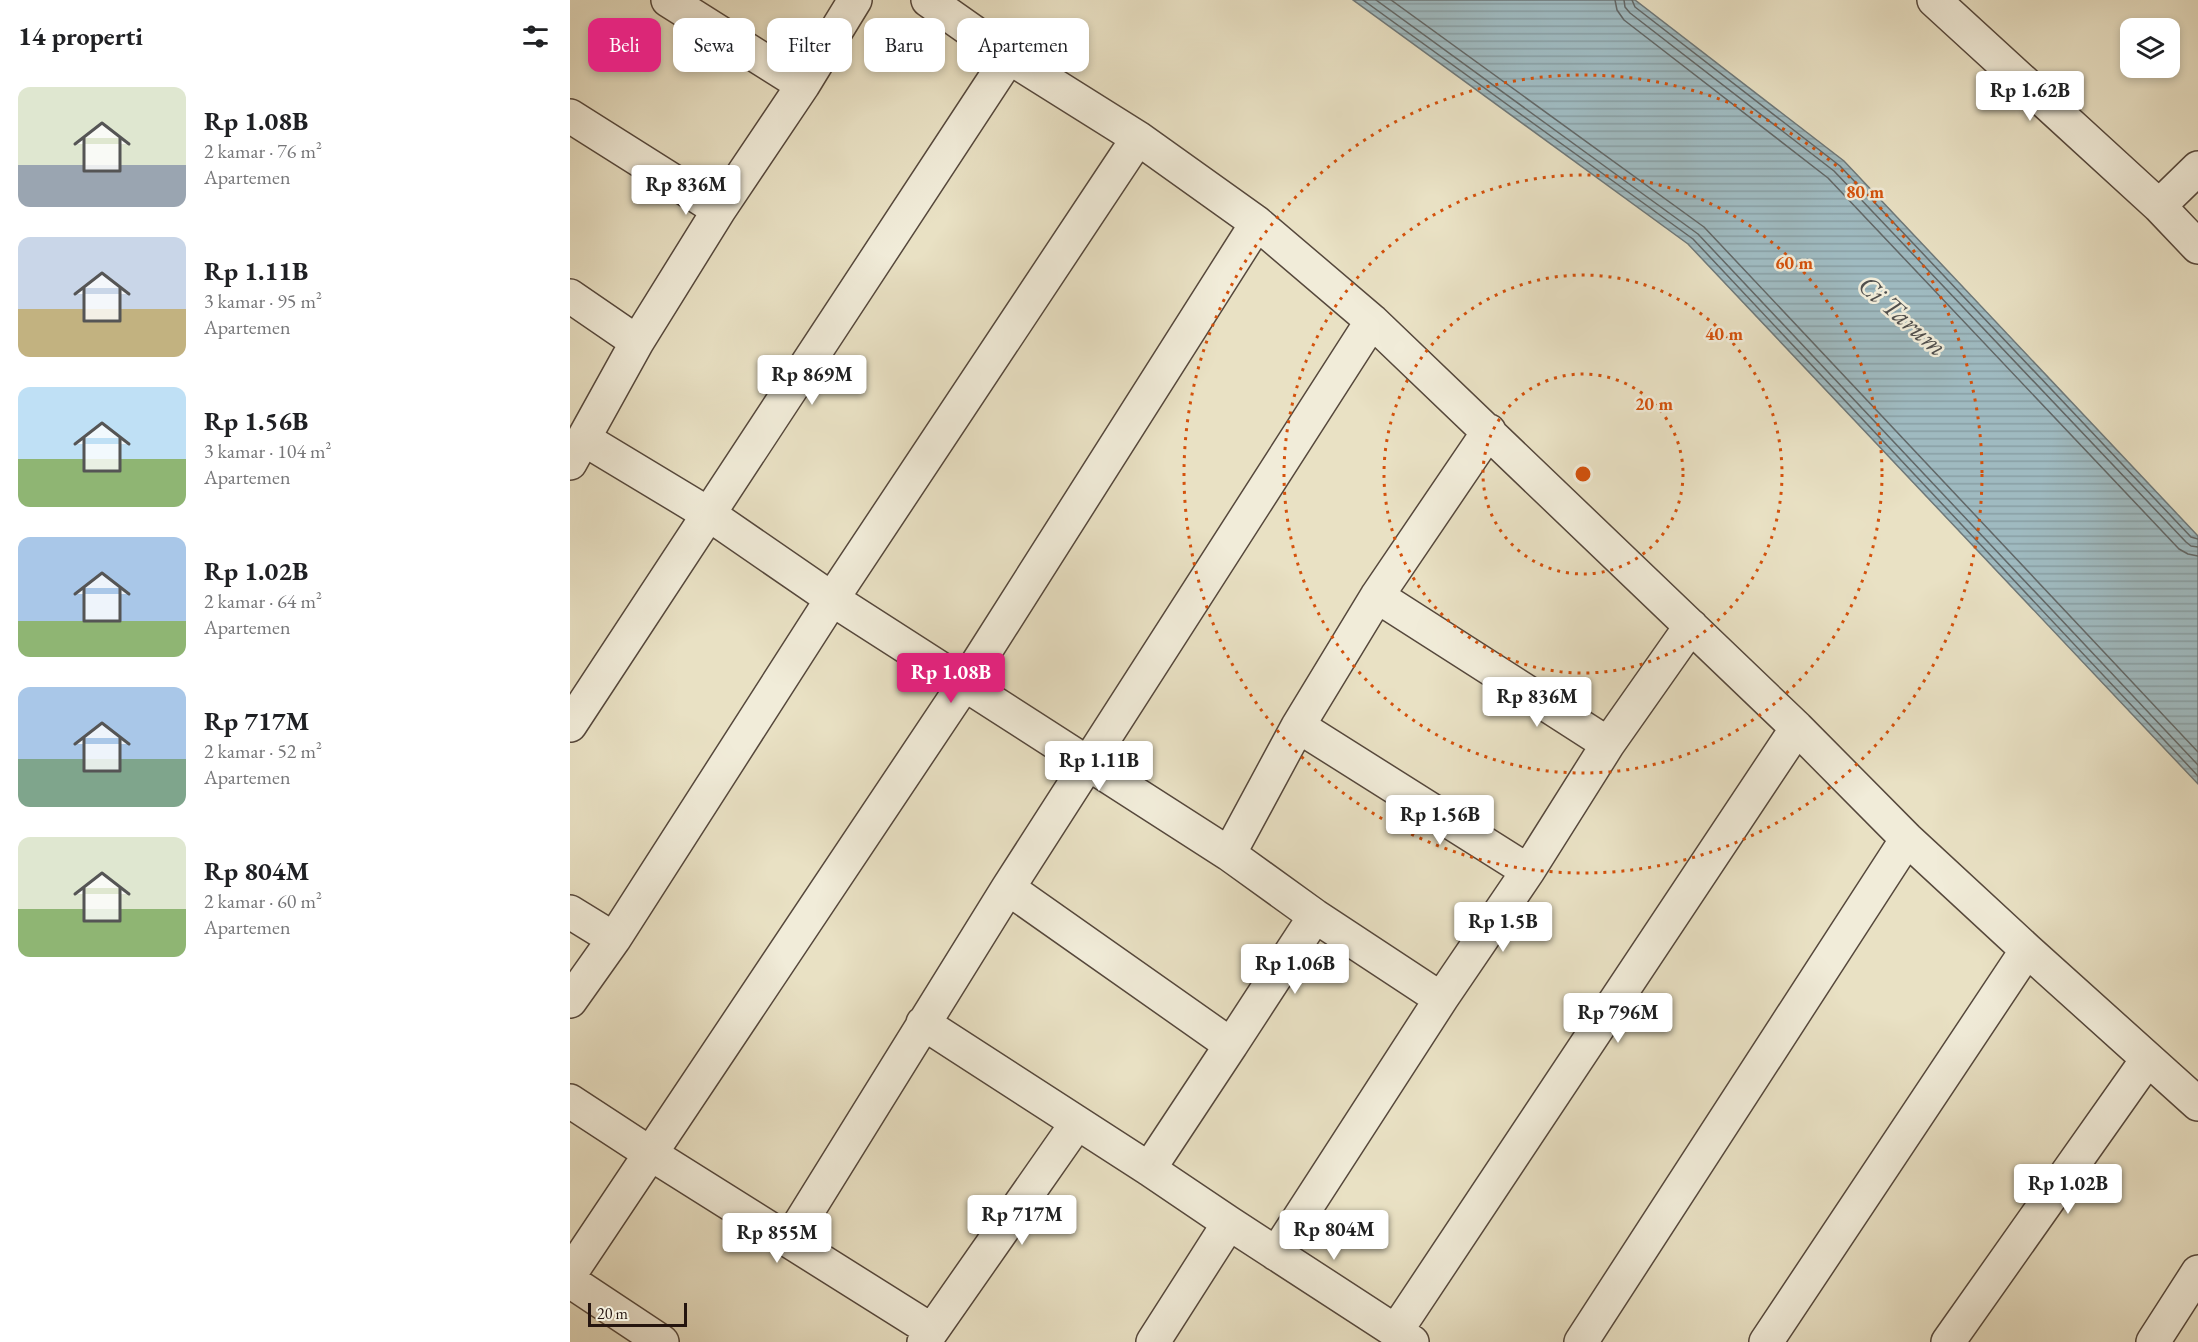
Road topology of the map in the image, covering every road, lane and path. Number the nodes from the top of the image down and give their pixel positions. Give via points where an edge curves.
1 (668, 0) edge
2 (855, 0) edge
3 (928, 0) edge
4 (1934, 0) edge
5 (957, 20) edge
6 (999, 72) edge
7 (1033, 72) edge
8 (803, 84) junction
9 (570, 116) edge
10 (1137, 138) junction
11 (2198, 168) edge
12 (2159, 206) junction
13 (719, 210) junction
14 (1257, 223) junction
15 (2198, 247) edge
16 (570, 296) edge
17 (1372, 321) junction
18 (637, 342) junction
19 (1489, 430) junction
20 (577, 451) edge
21 (710, 515) junction
22 (1377, 596) junction
23 (832, 598) junction
24 (1691, 626) junction
25 (965, 683) junction
26 (570, 725) edge
27 (1298, 726) junction
28 (1797, 728) junction
29 (1608, 744) junction
30 (1087, 764) junction
31 (1907, 839) junction
32 (1228, 854) junction
33 (1528, 871) junction
34 (1008, 888) junction
35 (570, 912) edge
36 (1315, 916) junction
37 (614, 939) junction
38 (2027, 950) junction
39 (1441, 999) junction
40 (570, 1001) edge
41 (923, 1023) junction
42 (1231, 1045) junction
43 (2147, 1060) junction
44 (570, 1101) edge
45 (2198, 1104) edge
46 (1077, 1123) junction
47 (651, 1154) junction
48 (1149, 1168) junction
49 (1229, 1223) junction
50 (789, 1241) junction
51 (1276, 1254) junction
52 (2198, 1272) edge
53 (570, 1274) edge
54 (570, 1281) edge
55 (928, 1336) edge
56 (1404, 1337) edge
57 (662, 1342) edge
58 (1153, 1342) edge
59 (1581, 1342) edge
60 (1766, 1342) edge
61 (1948, 1342) edge
62 (2153, 1342) edge

1 - 8 street
2 - 8 street
3 - 5 street
4 - 12 street
6 - 21 street
7 - 10 street
8 - 13 street
9 - 13 street
10 - 14 street
10 - 23 street
11 - 12 street
12 - 15 street
13 - 18 street
14 - 17 street
14 - 25 street
16 - 18 street
17 - 19 street
17 - 30 street
18 - 20 street
19 - 22 street
19 - 24 street
20 - 21 street
21 - 23 street
21 - 26 street
22 - 27 street
22 - 29 street
23 - 25 street
23 - 37 street
24 - 28 street
24 - 29 street
25 - 30 street
25 - 47 street
27 - 32 street
27 - 33 street
28 - 31 street
28 - 56 street
29 - 33 street
30 - 32 street
30 - 34 street
31 - 38 street
31 - 59 street
32 - 36 street
33 - 39 street
34 - 41 street
34 - 42 street
35 - 37 street
36 - 39 street
36 - 42 street
37 - 40 street
38 - 43 street
38 - 60 street
39 - 51 street
41 - 46 street
41 - 50 street
42 - 48 street
43 - 45 street
43 - 61 street
44 - 47 street
46 - 48 street
46 - 55 street
47 - 50 street
47 - 53 street
48 - 49 street
49 - 51 street
49 - 58 street
50 - 55 street
51 - 56 street
52 - 62 street
54 - 57 street

